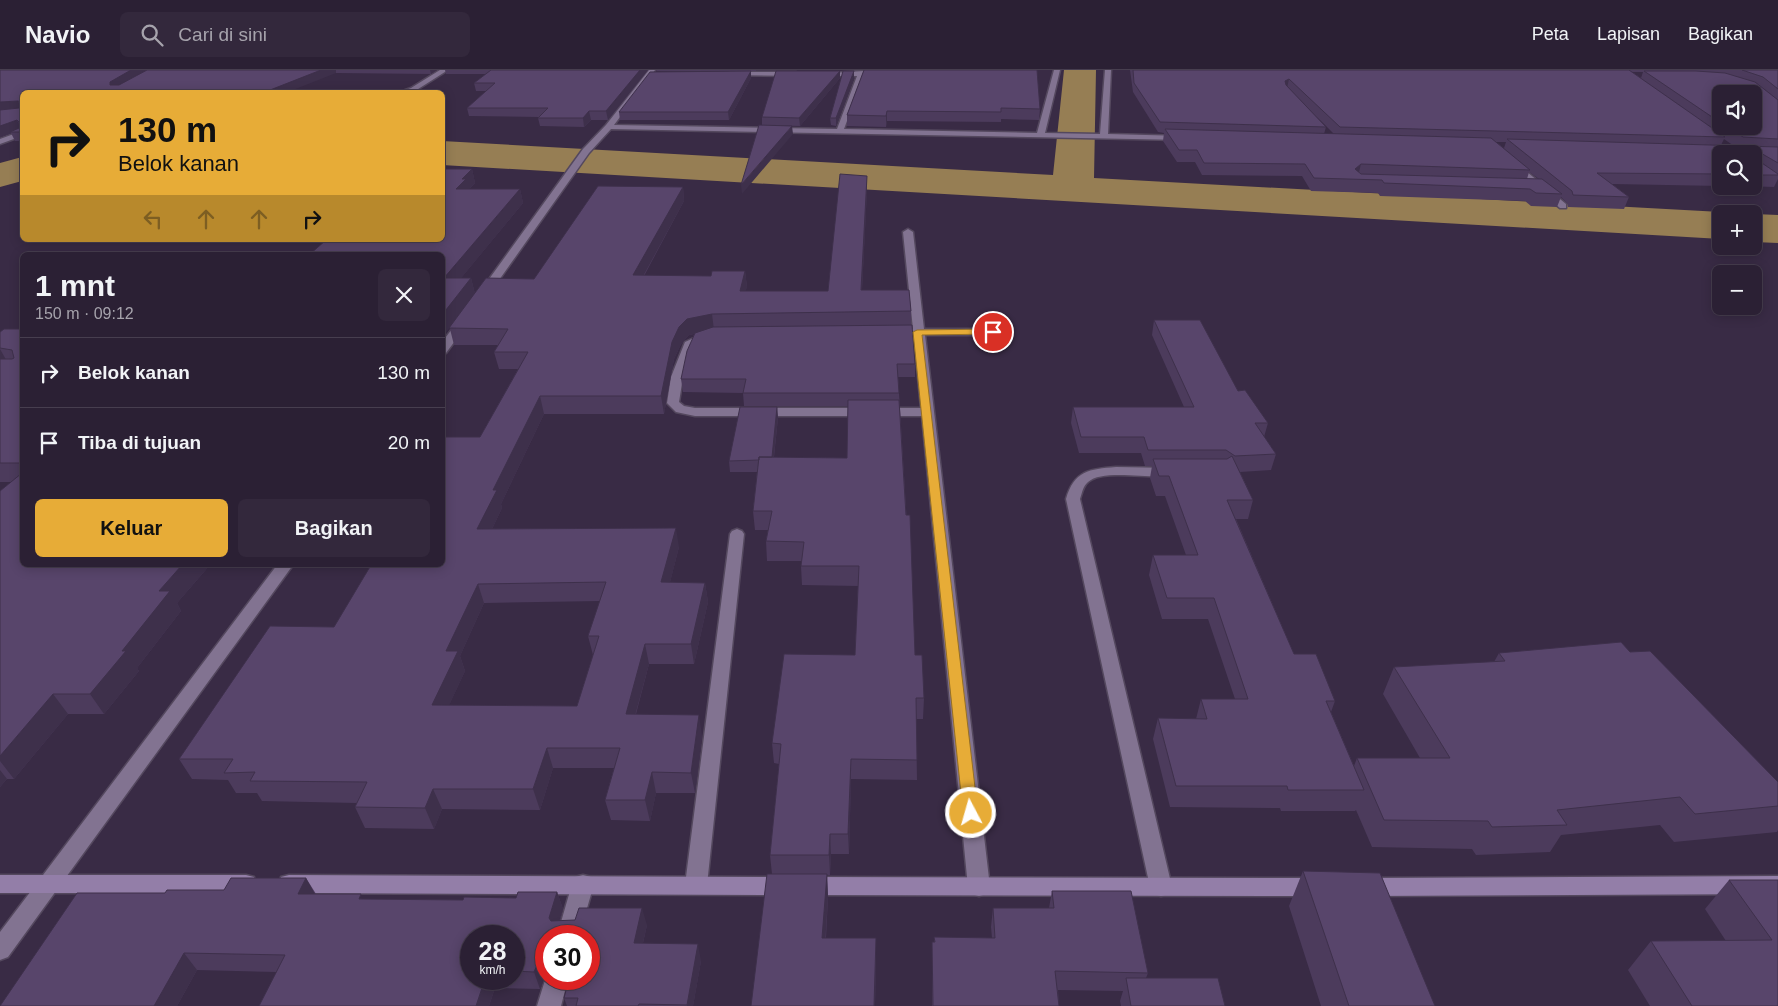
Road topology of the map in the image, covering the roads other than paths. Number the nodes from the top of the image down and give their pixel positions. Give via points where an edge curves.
1 (445, 70) edge
2 (877, 70) edge
3 (1057, 70) edge
4 (1108, 70) edge
5 (652, 73) edge
6 (722, 74) edge
7 (801, 74) edge
8 (821, 74) edge
9 (861, 74) junction
10 (413, 90) edge
11 (609, 127) junction
12 (840, 130) junction
13 (1044, 133) junction
14 (20, 134) edge
15 (1104, 135) junction
16 (1191, 138) edge
17 (0, 142) edge
18 (1505, 159) edge
19 (1521, 187) edge
20 (1540, 187) junction
21 (1563, 206) edge
22 (908, 232) dead end
23 (898, 332) edge
24 (917, 332) junction
25 (993, 332) dead end
26 (707, 336) edge
27 (445, 347) edge
28 (927, 412) junction
29 (1184, 472) edge
30 (737, 534) dead end
31 (284, 567) edge
32 (0, 884) edge
33 (47, 884) junction
34 (583, 884) junction
35 (696, 885) junction
36 (1778, 885) edge
37 (979, 887) junction
38 (1162, 887) junction
39 (571, 925) edge
40 (0, 950) edge
41 (554, 990) edge
42 (549, 1006) edge

1 - 10 street
2 - 9 street
3 - 13 street
4 - 15 street
5 - 11 street
6 - 7 street
8 - 9 street
9 - 12 street
11 - 12 street
11 - 27 street via 586,151
12 - 13 street
13 - 15 street
14 - 17 street
15 - 16 street
18 - 20 street
19 - 20 street
20 - 21 street
22 - 24 street
23 - 24 street
24 - 25 street
24 - 28 street
26 - 28 street via 691,342 677,376 672,403 680,409 695,412
28 - 37 street
29 - 38 street via 1107,472 1086,476 1073,499
30 - 35 street
31 - 33 street
32 - 33 street
33 - 34 street
33 - 40 street
34 - 35 street
34 - 39 street
35 - 37 street
36 - 38 street
37 - 38 street
41 - 42 street

